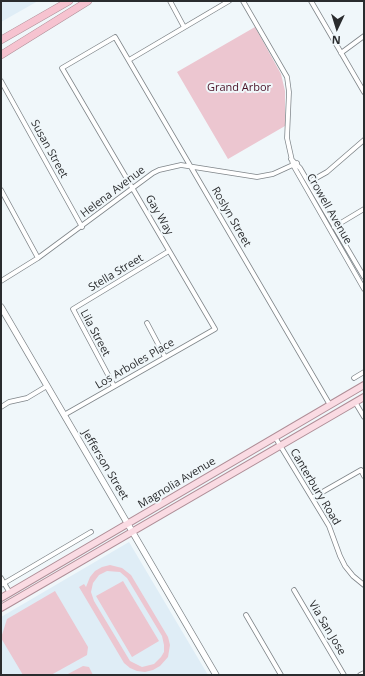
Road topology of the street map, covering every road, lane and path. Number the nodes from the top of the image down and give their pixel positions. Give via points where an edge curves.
1 (69, 1) edge
2 (88, 1) edge
3 (170, 1) edge
4 (229, 1) edge
5 (243, 1) edge
6 (311, 1) edge
7 (184, 27) junction
8 (364, 36) edge
9 (1, 40) edge
10 (341, 53) junction
11 (1, 54) edge
12 (129, 60) junction
13 (62, 68) joint
14 (1, 81) edge
15 (364, 92) edge
16 (364, 140) edge
17 (295, 164) junction
18 (191, 166) junction
19 (309, 182) junction
20 (133, 188) junction
21 (1, 190) edge
22 (364, 209) edge
23 (335, 226) junction
24 (82, 227) junction
25 (330, 229) junction
26 (169, 252) junction
27 (38, 258) junction
28 (364, 275) edge
29 (358, 277) junction
30 (1, 281) edge
31 (364, 288) edge
32 (1, 307) edge
33 (73, 309) joint
34 (147, 323) dead end
35 (215, 329) joint
36 (165, 357) junction
37 (364, 372) edge
38 (354, 378) dead end
39 (364, 385) edge
40 (48, 386) junction
41 (114, 386) junction
42 (364, 397) edge
43 (355, 402) junction
44 (330, 405) junction
45 (1, 407) edge
46 (64, 415) junction
47 (364, 417) edge
48 (275, 437) junction
49 (280, 446) junction
50 (364, 476) edge
51 (312, 498) junction
52 (129, 524) junction
53 (133, 531) junction
54 (91, 532) dead end
55 (1, 578) edge
56 (3, 584) edge
57 (364, 585) edge
58 (294, 590) dead end
59 (10, 593) junction
60 (1, 598) edge
61 (1, 608) edge
62 (246, 615) dead end
63 (364, 673) edge
64 (216, 675) edge
65 (281, 675) edge
66 (344, 675) edge
67 (360, 675) edge

1 - 9 highway
2 - 11 highway
3 - 7 street
4 - 7 street
5 - 17 street, Crowell Avenue via 287,76 287,138 291,159
6 - 10 street
7 - 12 street
8 - 10 street
10 - 15 street
12 - 13 street, Roslyn Street via 115,37
12 - 18 street, Roslyn Street
13 - 20 street, Gay Way
14 - 24 street, Susan Street
16 - 19 street via 327,172
17 - 18 street, Helena Avenue via 273,174 257,177
17 - 19 street, Crowell Avenue
17 - 25 street, Crowell Avenue
18 - 20 street, Helena Avenue via 181,165 159,170
18 - 44 street, Roslyn Street
19 - 23 street, Crowell Avenue
20 - 24 street, Helena Avenue
20 - 26 street, Gay Way
21 - 27 street
22 - 23 street
23 - 25 street
23 - 28 street, Crowell Avenue
24 - 27 street, Helena Avenue
25 - 29 street, Crowell Avenue
26 - 33 street, Stella Street
26 - 35 street, Gay Way
27 - 30 street, Helena Avenue
28 - 29 street
29 - 31 street, Crowell Avenue
32 - 40 street, Jefferson Street
33 - 41 street, Lila Street
34 - 36 street
35 - 36 street, Los Arboles Place
36 - 41 street, Los Arboles Place
37 - 38 street
39 - 44 main road, Magnolia Avenue
40 - 45 street via 27,398 9,402
40 - 46 street, Jefferson Street
41 - 46 street, Los Arboles Place
42 - 43 main road, Magnolia Avenue
43 - 47 street
43 - 49 main road, Magnolia Avenue
44 - 48 main road, Magnolia Avenue
46 - 52 street, Jefferson Street
48 - 49 street, Canterbury Road
48 - 52 main road, Magnolia Avenue
49 - 51 street, Canterbury Road
49 - 53 main road, Magnolia Avenue
50 - 51 street via 361,470
51 - 57 street, Canterbury Road via 333,534 345,566
52 - 53 street, Jefferson Street
52 - 59 main road, Magnolia Avenue
53 - 61 main road, Magnolia Avenue
53 - 64 street, Jefferson Street
54 - 56 street
55 - 56 street
56 - 59 street
58 - 66 street, Via San Jose
59 - 60 main road, Magnolia Avenue
62 - 65 street
63 - 67 street

